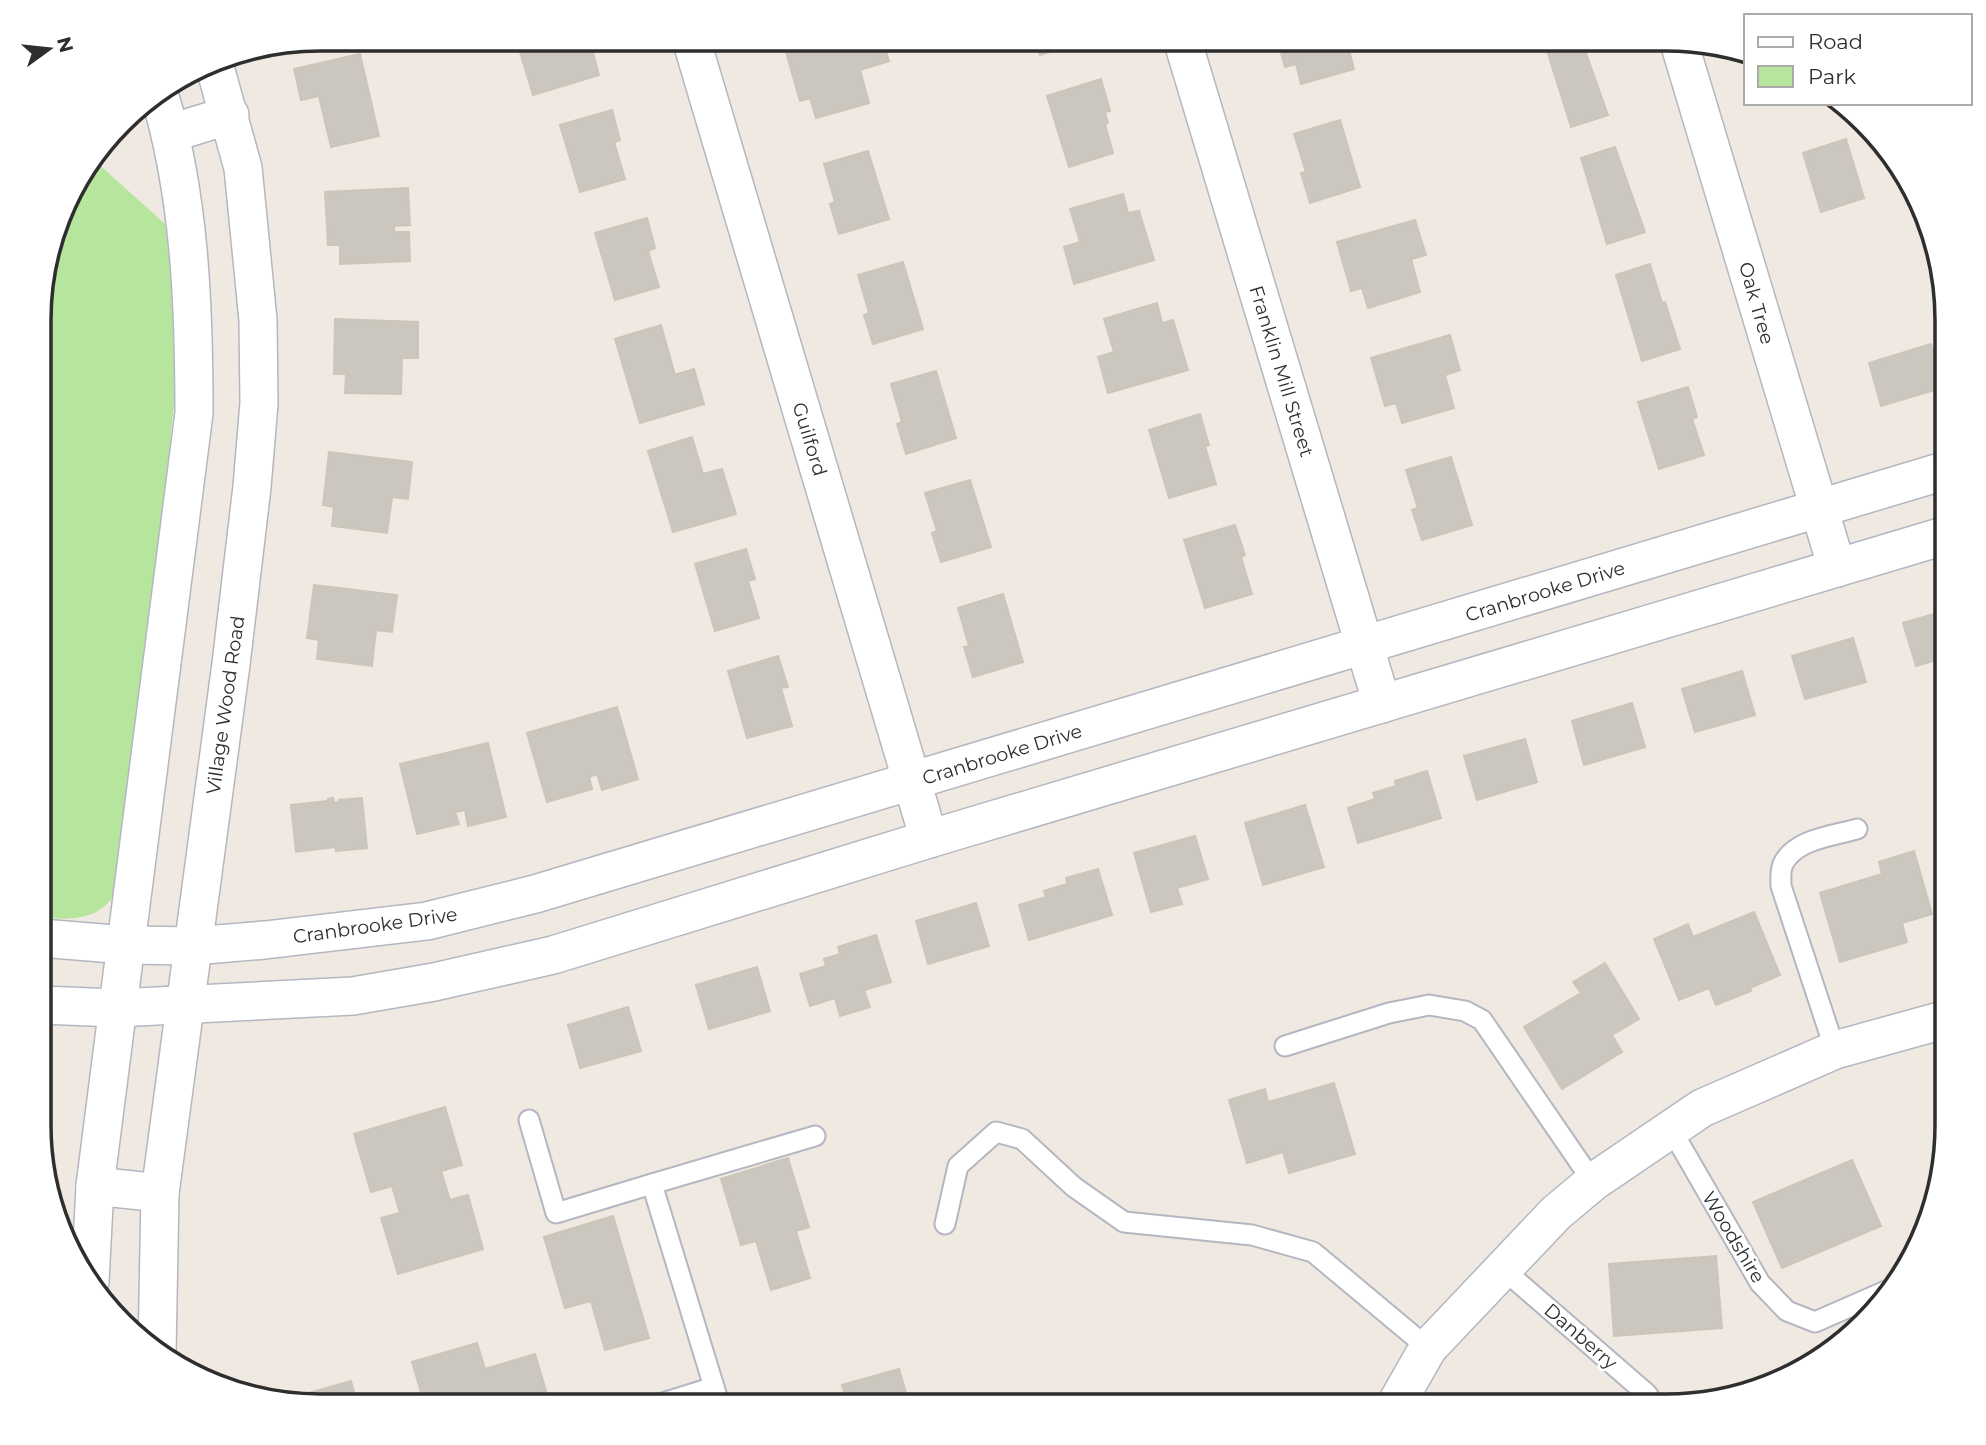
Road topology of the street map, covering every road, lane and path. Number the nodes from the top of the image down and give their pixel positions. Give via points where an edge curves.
1 (695, 51) edge
2 (1186, 51) edge
3 (1682, 51) edge
4 (216, 71) edge
5 (162, 102) edge
6 (230, 116) junction
7 (171, 134) junction
8 (1935, 474) edge
9 (1818, 508) junction
10 (1935, 539) edge
11 (1837, 568) junction
12 (1365, 645) junction
13 (1382, 704) junction
14 (912, 781) junction
15 (1857, 829) dead end
16 (929, 839) junction
17 (51, 939) edge
18 (126, 944) junction
19 (192, 946) junction
20 (51, 1005) edge
21 (186, 1005) junction
22 (117, 1008) junction
23 (1935, 1022) edge
24 (1285, 1046) dead end
25 (1835, 1051) junction
26 (529, 1120) dead end
27 (1671, 1129) junction
28 (815, 1136) dead end
29 (1593, 1182) junction
30 (652, 1184) junction
31 (95, 1186) junction
32 (160, 1193) junction
33 (946, 1224) dead end
34 (91, 1266) edge
35 (1503, 1269) junction
36 (1875, 1296) edge
37 (157, 1340) edge
38 (1429, 1348) junction
39 (714, 1387) junction
40 (692, 1394) edge
41 (716, 1394) edge
42 (1402, 1394) edge
43 (1647, 1394) edge

1 - 14 street, Guilford
2 - 12 street, Franklin Mill Street
3 - 9 street, Oak Tree
4 - 6 street, Village Wood Road
5 - 7 street
6 - 7 street
6 - 19 street, Village Wood Road via 243,167 258,320 259,403 231,664
7 - 18 street via 181,189 194,332 194,413
8 - 9 street, Cranbrooke Drive
9 - 11 street, Oak Tree
9 - 12 street, Cranbrooke Drive
10 - 11 street
11 - 13 street
12 - 13 street, Franklin Mill Street
12 - 14 street, Cranbrooke Drive
13 - 16 street
14 - 16 street, Guilford
14 - 19 street, Cranbrooke Drive via 535,894 427,921
15 - 25 lane via 1807,843 1791,852 1781,866 1781,886
16 - 21 street via 553,955 447,979 353,996
17 - 18 street, Cranbrooke Drive
18 - 19 street, Cranbrooke Drive
18 - 22 street
19 - 21 street, Village Wood Road
20 - 22 street
21 - 22 street
21 - 32 street, Village Wood Road
22 - 31 street
23 - 25 street
24 - 29 lane via 1429,1005 1465,1011 1482,1020
25 - 27 street via 1702,1108
26 - 30 lane via 556,1213
27 - 29 street
27 - 36 lane, Woodshire via 1760,1283 1787,1311 1815,1322
28 - 30 lane
29 - 35 street
30 - 39 lane
31 - 32 street
31 - 34 street
32 - 37 street, Village Wood Road
33 - 38 lane via 958,1166 996,1132 1022,1139 1074,1187 1124,1222 1252,1235 1313,1252
35 - 38 street
35 - 43 lane, Danberry
38 - 42 street
39 - 40 lane
39 - 41 lane

